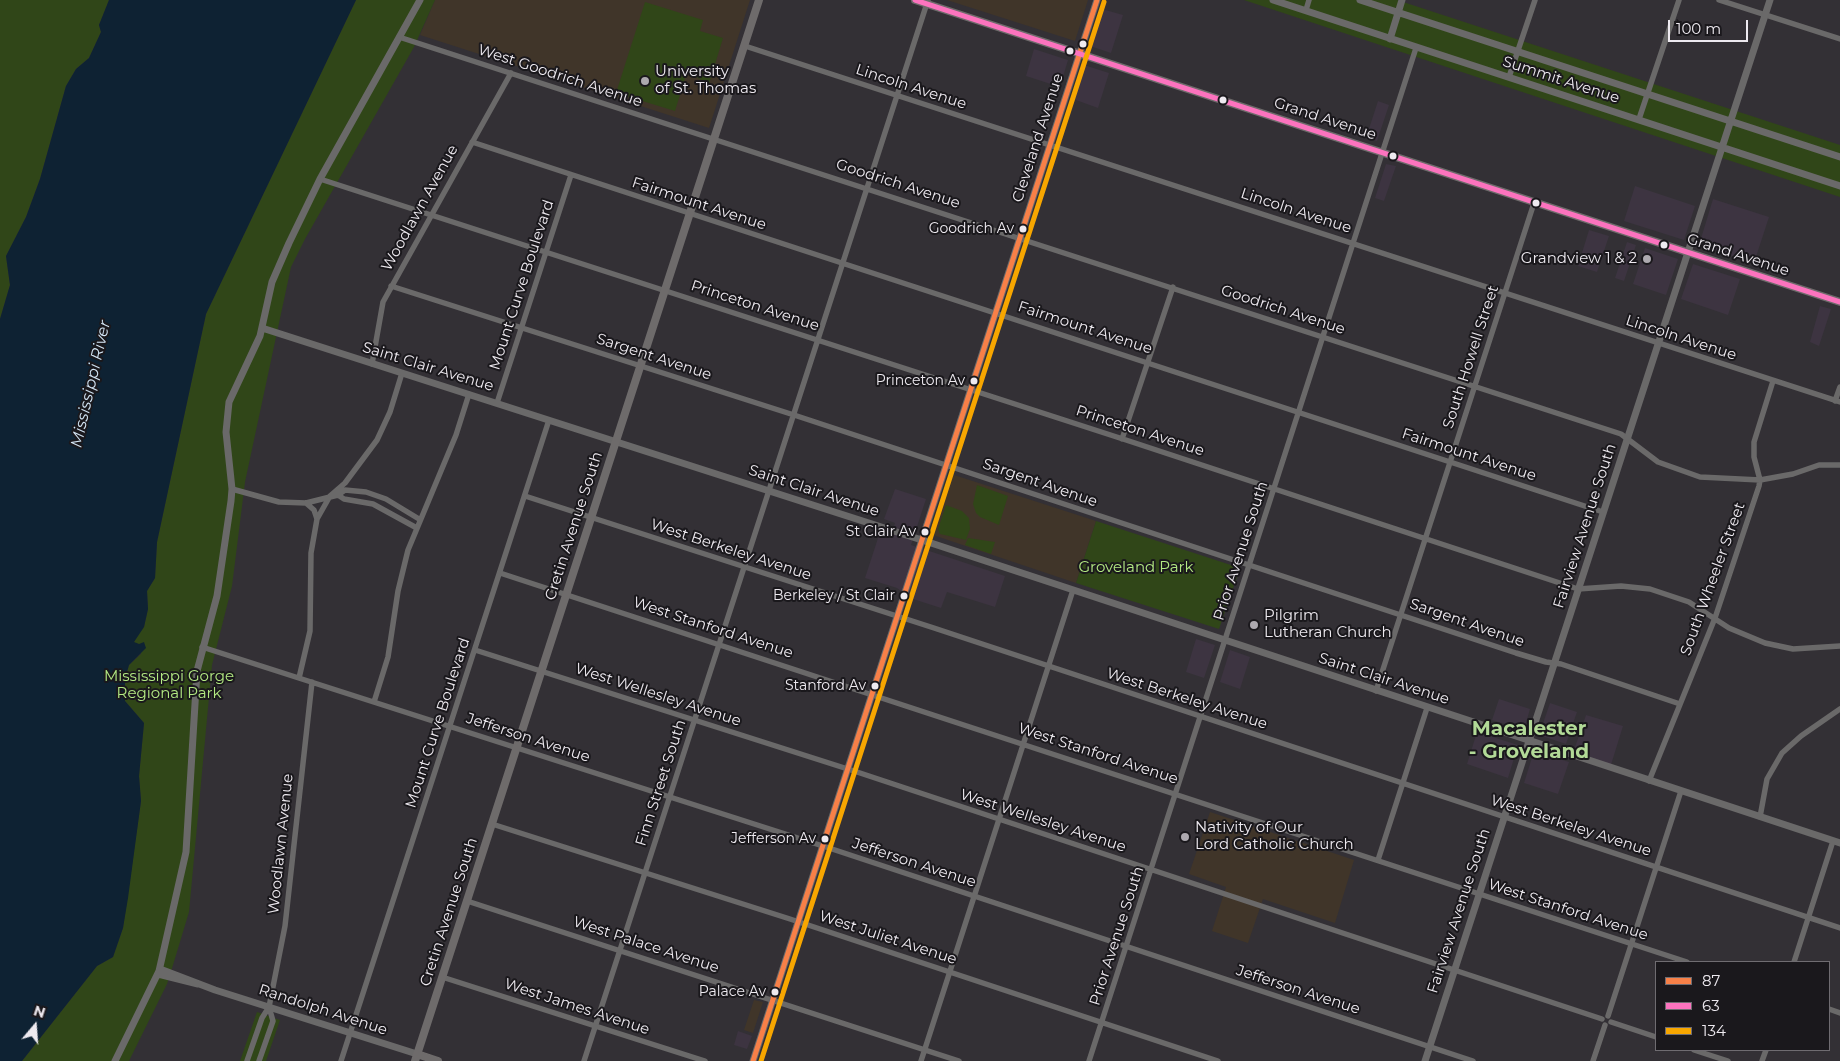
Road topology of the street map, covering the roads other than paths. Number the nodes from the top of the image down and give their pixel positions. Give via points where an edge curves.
1 (420, 0) edge
2 (759, 0) edge
3 (915, 0) edge
4 (1097, 0) edge
5 (1273, 0) edge
6 (1309, 0) edge
7 (1360, 0) edge
8 (1402, 0) edge
9 (1535, 0) edge
10 (1679, 0) edge
11 (1719, 0) edge
12 (1770, 0) edge
13 (928, 2) edge
14 (1306, 10) junction
15 (1398, 12) junction
16 (1766, 14) junction
17 (399, 37) junction
18 (1390, 39) junction
19 (1840, 39) edge
20 (744, 46) junction
21 (1416, 48) junction
22 (1518, 52) junction
23 (1080, 53) junction
24 (511, 73) junction
25 (1509, 77) junction
26 (897, 95) junction
27 (1647, 95) junction
28 (1639, 119) junction
29 (1731, 121) junction
30 (714, 138) junction
31 (472, 142) junction
32 (1050, 145) junction
33 (1722, 148) junction
34 (1382, 152) junction
35 (1840, 157) edge
36 (571, 175) junction
37 (320, 179) junction
38 (1840, 186) edge
39 (867, 188) junction
40 (1534, 202) junction
41 (690, 214) junction
42 (430, 215) junction
43 (1020, 237) junction
44 (1352, 242) junction
45 (547, 252) junction
46 (1688, 253) junction
47 (843, 263) junction
48 (391, 286) junction
49 (1173, 287) junction
50 (665, 290) junction
51 (1504, 292) junction
52 (1840, 302) edge
53 (995, 312) junction
54 (262, 328) junction
55 (521, 328) junction
56 (1324, 336) junction
57 (818, 340) junction
58 (1658, 344) junction
59 (1147, 362) junction
60 (372, 364) junction
61 (641, 366) junction
62 (402, 373) junction
63 (1773, 381) junction
64 (1475, 386) junction
65 (1840, 387) edge
66 (970, 389) junction
67 (469, 394) junction
68 (1838, 402) edge
69 (497, 403) junction
70 (1299, 412) junction
71 (794, 414) junction
72 (549, 420) junction
73 (1122, 439) junction
74 (1627, 440) junction
75 (616, 441) junction
76 (1451, 462) junction
77 (946, 465) junction
78 (1840, 465) edge
79 (1760, 480) junction
80 (232, 489) junction
81 (1274, 489) junction
82 (768, 491) junction
83 (338, 495) junction
84 (330, 496) junction
85 (525, 496) junction
86 (306, 503) junction
87 (1603, 512) junction
88 (317, 518) junction
89 (591, 518) junction
90 (419, 519) junction
91 (416, 527) junction
92 (1425, 539) junction
93 (921, 540) junction
94 (1250, 564) junction
95 (744, 567) junction
96 (500, 573) junction
97 (1578, 589) junction
98 (1074, 590) junction
99 (566, 594) junction
100 (1402, 614) junction
101 (896, 616) junction
102 (1715, 618) junction
103 (1225, 640) junction
104 (719, 644) junction
105 (1840, 646) edge
106 (202, 647) junction
107 (475, 650) junction
108 (1555, 663) junction
109 (1048, 667) junction
110 (541, 671) junction
111 (299, 678) junction
112 (312, 682) junction
113 (1376, 690) junction
114 (872, 693) junction
115 (374, 702) junction
116 (1680, 704) junction
117 (1427, 708) junction
118 (1840, 709) edge
119 (1200, 717) junction
120 (694, 720) junction
121 (451, 727) junction
122 (1529, 741) junction
123 (1024, 743) junction
124 (516, 748) junction
125 (847, 769) junction
126 (1650, 781) junction
127 (1403, 784) junction
128 (1681, 791) junction
129 (1176, 793) junction
130 (670, 797) junction
131 (1504, 817) junction
132 (1760, 817) junction
133 (999, 819) junction
134 (492, 824) junction
135 (1836, 842) edge
136 (822, 846) junction
137 (1378, 860) junction
138 (1656, 868) junction
139 (1151, 870) junction
140 (645, 873) junction
141 (1480, 893) junction
142 (974, 896) junction
143 (467, 901) junction
144 (1808, 918) junction
145 (797, 922) junction
146 (1840, 928) edge
147 (1632, 944) junction
148 (1126, 946) junction
149 (620, 950) junction
150 (1684, 961) edge
151 (1794, 961) edge
152 (1454, 970) junction
153 (159, 971) junction
154 (950, 972) junction
155 (442, 977) junction
156 (773, 999) junction
157 (269, 1007) junction
158 (1605, 1017) junction
159 (1102, 1022) junction
160 (1611, 1022) junction
161 (1605, 1025) junction
162 (595, 1026) junction
163 (351, 1033) junction
164 (1655, 1037) edge
165 (1430, 1046) junction
166 (924, 1050) junction
167 (1697, 1051) edge
168 (416, 1058) edge
169 (115, 1061) edge
170 (247, 1061) edge
171 (259, 1061) edge
172 (341, 1061) edge
173 (438, 1061) edge
174 (584, 1061) edge
175 (704, 1061) edge
176 (753, 1061) edge
177 (921, 1061) edge
178 (959, 1061) edge
179 (1089, 1061) edge
180 (1218, 1061) edge
181 (1425, 1061) edge
182 (1473, 1061) edge
183 (1593, 1061) edge
184 (1728, 1061) edge

1 - 17 street
2 - 20 main road, Cretin Avenue South
3 - 13 main road, Grand Avenue
4 - 23 street, Cleveland Avenue
5 - 14 street, Summit Avenue
6 - 14 street
7 - 15 street, Summit Avenue
8 - 15 street
9 - 22 street
10 - 27 street
11 - 16 street
12 - 16 street, Fairview Avenue South
13 - 23 main road, Grand Avenue
13 - 26 street, Finn Street South
14 - 18 street, Summit Avenue
15 - 18 street
15 - 22 street, Summit Avenue
16 - 19 street
16 - 29 street, Fairview Avenue South
17 - 24 street, West Goodrich Avenue
17 - 37 street
18 - 21 street, Summit Avenue
20 - 26 street, Lincoln Avenue
20 - 30 main road, Cretin Avenue South
21 - 25 street, Summit Avenue
21 - 34 street, Prior Avenue South
22 - 25 street
22 - 27 street, Summit Avenue
23 - 32 street, Cleveland Avenue
23 - 34 main road, Grand Avenue
24 - 30 street, West Goodrich Avenue
24 - 31 street, Woodlawn Avenue
25 - 28 street, Summit Avenue
26 - 32 street, Lincoln Avenue
26 - 39 street, Finn Street South
27 - 28 street
27 - 29 street, Summit Avenue
28 - 33 street, Summit Avenue
29 - 33 street, Fairview Avenue South
29 - 35 street, Summit Avenue
30 - 39 street, Goodrich Avenue
30 - 41 main road, Cretin Avenue South
31 - 36 street, Fairmount Avenue
31 - 42 street, Woodlawn Avenue
32 - 43 street, Cleveland Avenue
32 - 44 street, Lincoln Avenue
33 - 38 street, Summit Avenue
33 - 46 street, Fairview Avenue South
34 - 40 main road, Grand Avenue
34 - 44 street, Prior Avenue South
36 - 41 street, Fairmount Avenue
36 - 45 street, Mount Curve Boulevard
37 - 42 street, Princeton Avenue
37 - 54 street via 274,277
39 - 43 street, Goodrich Avenue
39 - 47 street, Finn Street South
40 - 46 main road, Grand Avenue
40 - 51 street, South Howell Street
41 - 47 street, Fairmount Avenue
41 - 50 main road, Cretin Avenue South
42 - 45 street, Princeton Avenue
42 - 48 street, Woodlawn Avenue
43 - 49 street, Goodrich Avenue
43 - 53 street, Cleveland Avenue
44 - 51 street, Lincoln Avenue
44 - 56 street, Prior Avenue South
45 - 50 street, Princeton Avenue
45 - 55 street, Mount Curve Boulevard
46 - 52 main road, Grand Avenue
46 - 58 street, Fairview Avenue South
47 - 53 street, Fairmount Avenue
47 - 57 street, Finn Street South
48 - 55 street, Sargent Avenue
48 - 60 street, Woodlawn Avenue via 380,313
49 - 56 street, Goodrich Avenue
49 - 59 street
50 - 57 street, Princeton Avenue
50 - 61 main road, Cretin Avenue South
51 - 58 street, Lincoln Avenue
51 - 64 street, South Howell Street
53 - 59 street, Fairmount Avenue
53 - 66 street, Cleveland Avenue
54 - 60 street, Saint Clair Avenue
54 - 80 street via 229,402 226,432
55 - 61 street, Sargent Avenue
55 - 69 street, Mount Curve Boulevard
56 - 64 street, Goodrich Avenue
56 - 70 street, Prior Avenue South
57 - 66 street, Princeton Avenue
57 - 71 street, Finn Street South
58 - 63 street, Lincoln Avenue
58 - 74 street, Fairview Avenue South
59 - 70 street, Fairmount Avenue
59 - 73 street
60 - 62 street, Saint Clair Avenue
61 - 71 street, Sargent Avenue
61 - 75 main road, Cretin Avenue South
62 - 67 street, Saint Clair Avenue
62 - 84 street via 377,440
63 - 68 street, Lincoln Avenue
63 - 79 street via 1754,442
64 - 74 street, Goodrich Avenue via 1621,434
64 - 76 street, South Howell Street
65 - 68 street
66 - 73 street, Princeton Avenue
66 - 77 street, Cleveland Avenue
67 - 69 street, Saint Clair Avenue
67 - 90 street via 453,443
69 - 72 street, Saint Clair Avenue
70 - 76 street, Fairmount Avenue
70 - 81 street, Prior Avenue South
71 - 77 street, Sargent Avenue
71 - 82 street, Finn Street South
72 - 75 street, Saint Clair Avenue
72 - 85 street, Mount Curve Boulevard
73 - 81 street, Princeton Avenue
74 - 79 street, Goodrich Avenue via 1658,462 1700,478
74 - 87 street, Fairview Avenue South
75 - 82 street, Saint Clair Avenue
75 - 89 main road, Cretin Avenue South
76 - 87 street, Fairmount Avenue
76 - 92 street, South Howell Street
77 - 93 street, Cleveland Avenue
77 - 94 street, Sargent Avenue
78 - 79 street, Goodrich Avenue via 1819,465
79 - 102 street, South Wheeler Street
80 - 86 street via 280,502
80 - 106 street via 217,596
81 - 92 street, Princeton Avenue
81 - 94 street, Prior Avenue South
82 - 93 street, Saint Clair Avenue
82 - 95 street, Finn Street South
83 - 84 street
83 - 90 street via 345,490 366,492 386,499
83 - 91 street via 373,504
84 - 86 street
84 - 88 street
85 - 89 street, West Berkeley Avenue
85 - 96 street, Mount Curve Boulevard
86 - 88 street
87 - 97 street, Fairview Avenue South
88 - 111 street via 311,553 310,631
89 - 95 street, West Berkeley Avenue
89 - 99 main road, Cretin Avenue South
90 - 91 street
91 - 115 street via 402,570 389,650
92 - 97 street, Princeton Avenue
92 - 100 street, South Howell Street
93 - 98 street, Saint Clair Avenue
93 - 101 street, Cleveland Avenue
94 - 100 street, Sargent Avenue
94 - 103 street, Prior Avenue South
95 - 101 street, West Berkeley Avenue
95 - 104 street, Finn Street South
96 - 99 street, West Stanford Avenue
96 - 107 street, Mount Curve Boulevard
97 - 102 street, Princeton Avenue via 1621,586 1650,589 1689,602
97 - 108 street, Fairview Avenue South
98 - 103 street, Saint Clair Avenue
98 - 109 street
99 - 104 street, West Stanford Avenue
99 - 110 main road, Cretin Avenue South
100 - 108 street, Sargent Avenue via 1531,658
100 - 113 street, South Howell Street
101 - 109 street, West Berkeley Avenue
101 - 114 street, Cleveland Avenue
102 - 105 street, Princeton Avenue via 1741,634 1778,647 1820,649
102 - 116 street, South Wheeler Street
103 - 113 street, Saint Clair Avenue
103 - 119 street, Prior Avenue South
104 - 114 street, West Stanford Avenue
104 - 120 street, Finn Street South
106 - 111 street, Jefferson Avenue
106 - 153 street via 197,671 186,852
107 - 110 street, West Wellesley Avenue
107 - 121 street, Mount Curve Boulevard
108 - 116 street, Sargent Avenue
108 - 122 street, Fairview Avenue South
109 - 119 street, West Berkeley Avenue
109 - 123 street
110 - 120 street, West Wellesley Avenue
110 - 124 main road, Cretin Avenue South
111 - 112 street, Jefferson Avenue
112 - 115 street, Jefferson Avenue
112 - 157 street, Woodlawn Avenue via 285,926
113 - 117 street, Saint Clair Avenue
114 - 123 street, West Stanford Avenue
114 - 125 street, Cleveland Avenue
115 - 121 street, Jefferson Avenue
116 - 126 street, South Wheeler Street
117 - 122 street, Saint Clair Avenue
117 - 127 street
118 - 132 street via 1782,753 1767,779
119 - 127 street, West Berkeley Avenue
119 - 129 street, Prior Avenue South
120 - 125 street, West Wellesley Avenue
120 - 130 street, Finn Street South
121 - 124 street, Jefferson Avenue
121 - 163 street, Mount Curve Boulevard
122 - 126 street, Saint Clair Avenue
122 - 131 street, Fairview Avenue South
123 - 129 street, West Stanford Avenue
123 - 133 street
124 - 130 street, Jefferson Avenue
124 - 134 main road, Cretin Avenue South
125 - 133 street, West Wellesley Avenue
125 - 136 street, Cleveland Avenue
126 - 128 street, Saint Clair Avenue
127 - 131 street, West Berkeley Avenue
127 - 137 street
128 - 132 street, Saint Clair Avenue
128 - 138 street
129 - 137 street, West Stanford Avenue
129 - 139 street, Prior Avenue South
130 - 136 street, Jefferson Avenue
130 - 140 street, Finn Street South
131 - 138 street, West Berkeley Avenue
131 - 141 street, Fairview Avenue South
132 - 135 street, Saint Clair Avenue
133 - 139 street, West Wellesley Avenue
133 - 142 street
134 - 140 street, West Juliet Avenue
134 - 143 main road, Cretin Avenue South
135 - 144 street
136 - 142 street, Jefferson Avenue
136 - 145 street, Cleveland Avenue
137 - 141 street, West Stanford Avenue
138 - 144 street, West Berkeley Avenue
138 - 147 street
139 - 148 street, Prior Avenue South
139 - 152 street, West Wellesley Avenue
140 - 145 street, West Juliet Avenue
140 - 149 street, Finn Street South
141 - 147 street, West Stanford Avenue
141 - 152 street, Fairview Avenue South
142 - 148 street, Jefferson Avenue
142 - 154 street
143 - 149 street, West Palace Avenue
143 - 155 main road, Cretin Avenue South
144 - 146 street, West Berkeley Avenue
144 - 151 street
145 - 154 street, West Juliet Avenue
145 - 156 street, Cleveland Avenue
147 - 150 street, West Stanford Avenue
147 - 158 street
148 - 159 street, Prior Avenue South
148 - 165 street, Jefferson Avenue
149 - 156 street, West Palace Avenue
149 - 162 street, Finn Street South
152 - 158 street, West Wellesley Avenue
152 - 165 street, Fairview Avenue South
153 - 157 street, Randolph Avenue
153 - 169 street
154 - 159 street, West Juliet Avenue
154 - 166 street
155 - 162 street, West James Avenue
155 - 168 main road, Cretin Avenue South
156 - 166 street, West Palace Avenue
156 - 176 street, Cleveland Avenue
157 - 163 street, Randolph Avenue
157 - 170 street
157 - 171 street via 273,1021
158 - 160 street
158 - 161 street
159 - 179 street, Prior Avenue South
159 - 180 street, West Juliet Avenue
160 - 161 street
160 - 164 street
161 - 183 street
162 - 174 street, Finn Street South
162 - 175 street, West James Avenue
163 - 168 street, Randolph Avenue
163 - 172 street, Mount Curve Boulevard
165 - 181 street, Fairview Avenue South
165 - 182 street, Jefferson Avenue
166 - 177 street
166 - 178 street, West Palace Avenue
167 - 184 street
168 - 173 main road, Randolph Avenue

